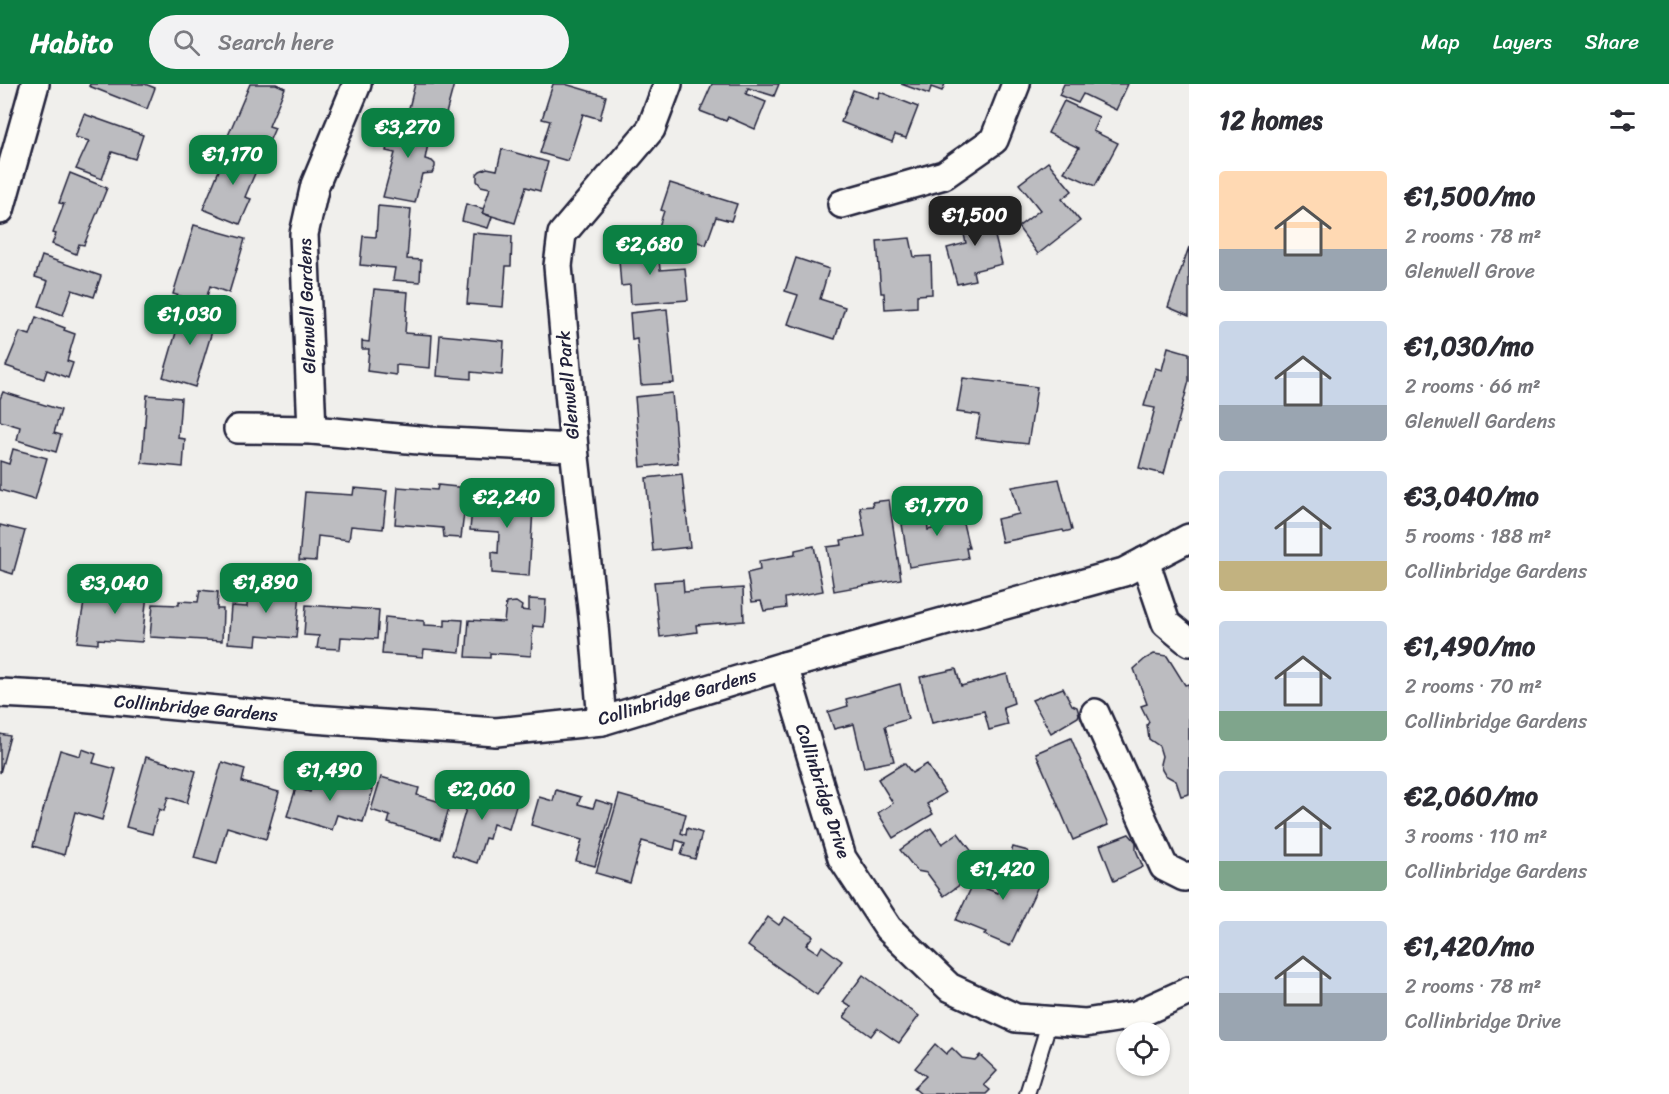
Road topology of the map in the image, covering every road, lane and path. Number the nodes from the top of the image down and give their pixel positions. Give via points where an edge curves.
1 (35, 84) edge
2 (357, 84) edge
3 (668, 84) edge
4 (1016, 84) edge
5 (842, 204) dead end
6 (0, 210) edge
7 (238, 429) dead end
8 (312, 430) junction
9 (574, 448) junction
10 (1189, 538) edge
11 (1145, 561) junction
12 (1189, 642) edge
13 (784, 666) junction
14 (0, 693) edge
15 (1095, 713) dead end
16 (602, 721) junction
17 (1189, 876) edge
18 (1189, 991) edge
19 (1050, 1020) junction
20 (1027, 1094) edge

1 - 6 street
2 - 8 street, Glenwell Gardens via 315,185 304,234
3 - 9 street, Glenwell Park via 651,129 562,234 558,266
4 - 5 street via 994,140 944,175
7 - 8 street
8 - 9 street
9 - 16 street, Glenwell Park
10 - 11 street, Collinbridge Gardens
11 - 12 street via 1166,623
11 - 13 street, Collinbridge Gardens via 1124,572
13 - 16 street, Collinbridge Gardens
13 - 19 street, Collinbridge Drive via 842,858 888,928 949,987 1016,1018
14 - 16 street, Collinbridge Gardens via 496,732
15 - 17 street via 1164,867
18 - 19 street, Collinbridge Drive via 1136,1015 1085,1023
19 - 20 lane

